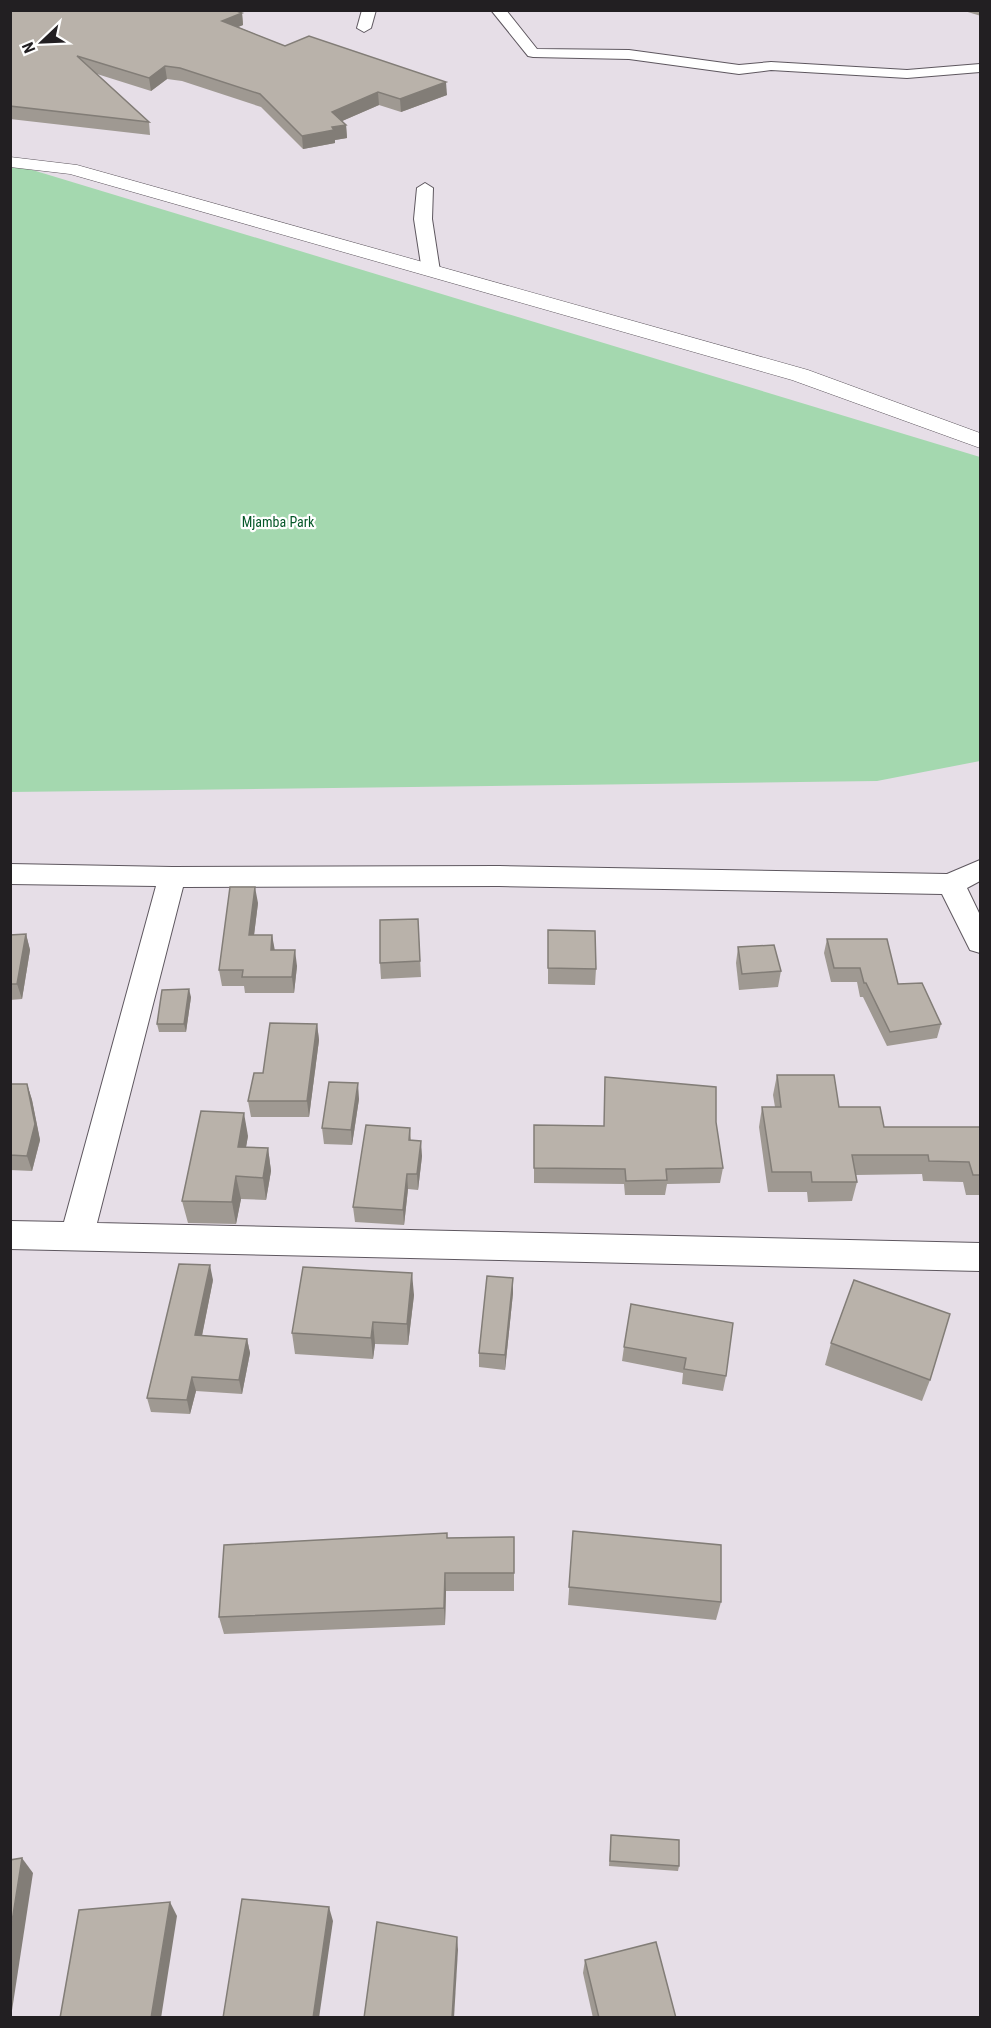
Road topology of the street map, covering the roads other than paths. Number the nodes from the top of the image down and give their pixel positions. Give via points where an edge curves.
1 (369, 10) edge
2 (498, 10) edge
3 (364, 27) dead end
4 (925, 56) dead end
5 (981, 67) edge
6 (10, 162) edge
7 (425, 188) dead end
8 (431, 271) junction
9 (981, 441) edge
10 (981, 869) edge
11 (10, 874) edge
12 (172, 877) junction
13 (951, 884) junction
14 (981, 943) edge
15 (10, 1235) edge
16 (77, 1236) junction
17 (981, 1257) edge

1 - 3 street
2 - 5 street via 533,53 627,56 755,70 771,66 907,74
4 - 5 street
6 - 8 main road via 70,170
7 - 8 street via 423,219
8 - 9 main road via 800,375
10 - 13 street
11 - 12 street
12 - 13 street via 500,876
12 - 16 street
13 - 14 street
15 - 16 street
16 - 17 street

